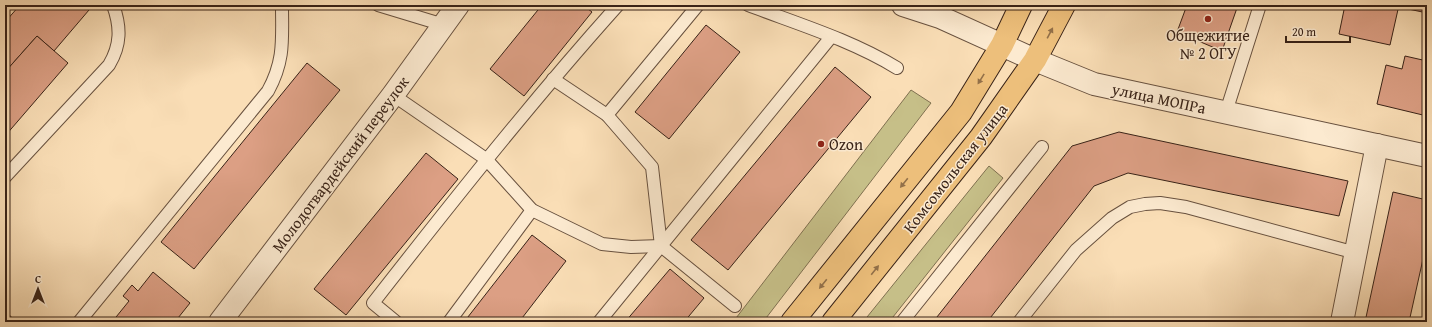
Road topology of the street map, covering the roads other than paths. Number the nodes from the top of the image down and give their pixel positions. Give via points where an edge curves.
1 (113, 5) edge
2 (282, 5) edge
3 (378, 5) edge
4 (458, 5) edge
5 (618, 5) edge
6 (698, 5) edge
7 (748, 5) edge
8 (903, 5) edge
9 (1021, 5) edge
10 (1064, 5) edge
11 (1260, 5) edge
12 (444, 24) junction
13 (832, 36) junction
14 (1002, 45) junction
15 (1035, 60) junction
16 (897, 68) dead end
17 (553, 79) junction
18 (393, 94) junction
19 (1226, 112) junction
20 (607, 115) junction
21 (1377, 145) junction
22 (1042, 147) dead end
23 (1427, 156) edge
24 (486, 159) junction
25 (5, 176) edge
26 (532, 210) junction
27 (662, 246) junction
28 (1356, 253) junction
29 (735, 306) dead end
30 (79, 322) edge
31 (220, 322) edge
32 (396, 322) edge
33 (449, 322) edge
34 (599, 322) edge
35 (792, 322) edge
36 (833, 322) edge
37 (902, 322) edge
38 (1019, 322) edge
39 (1342, 322) edge

1 - 25 lane via 119,29 119,44 109,65
2 - 30 lane via 281,56 279,68 268,91
3 - 12 lane
4 - 12 street, Молодогвардейский переулок
5 - 17 lane
6 - 20 lane
7 - 13 lane
8 - 14 street, улица МОПРа via 940,17
9 - 14 main road, Комсомольская улица
15 -> 10 main road, Комсомольская улица
11 - 19 lane
12 - 18 street, Молодогвардейский переулок
13 - 16 lane
13 - 27 lane
14 - 15 street, улица МОПРа
14 -> 35 main road, Комсомольская улица via 961,112
15 - 19 street, улица МОПРа via 1094,84
36 -> 15 main road, Комсомольская улица via 981,137
17 - 20 lane
17 - 24 lane
18 - 24 lane
18 - 31 street, Молодогвардейский переулок
19 - 21 street, улица МОПРа
20 - 27 lane via 652,167
21 - 23 street, улица МОПРа
21 - 28 street
22 - 37 lane
24 - 26 lane
24 - 32 lane via 373,303
26 - 27 lane via 602,244 631,247
26 - 33 lane
27 - 29 lane
27 - 34 lane
28 - 38 lane via 1186,207 1160,203 1130,207 1112,218 1076,250
28 - 39 street

